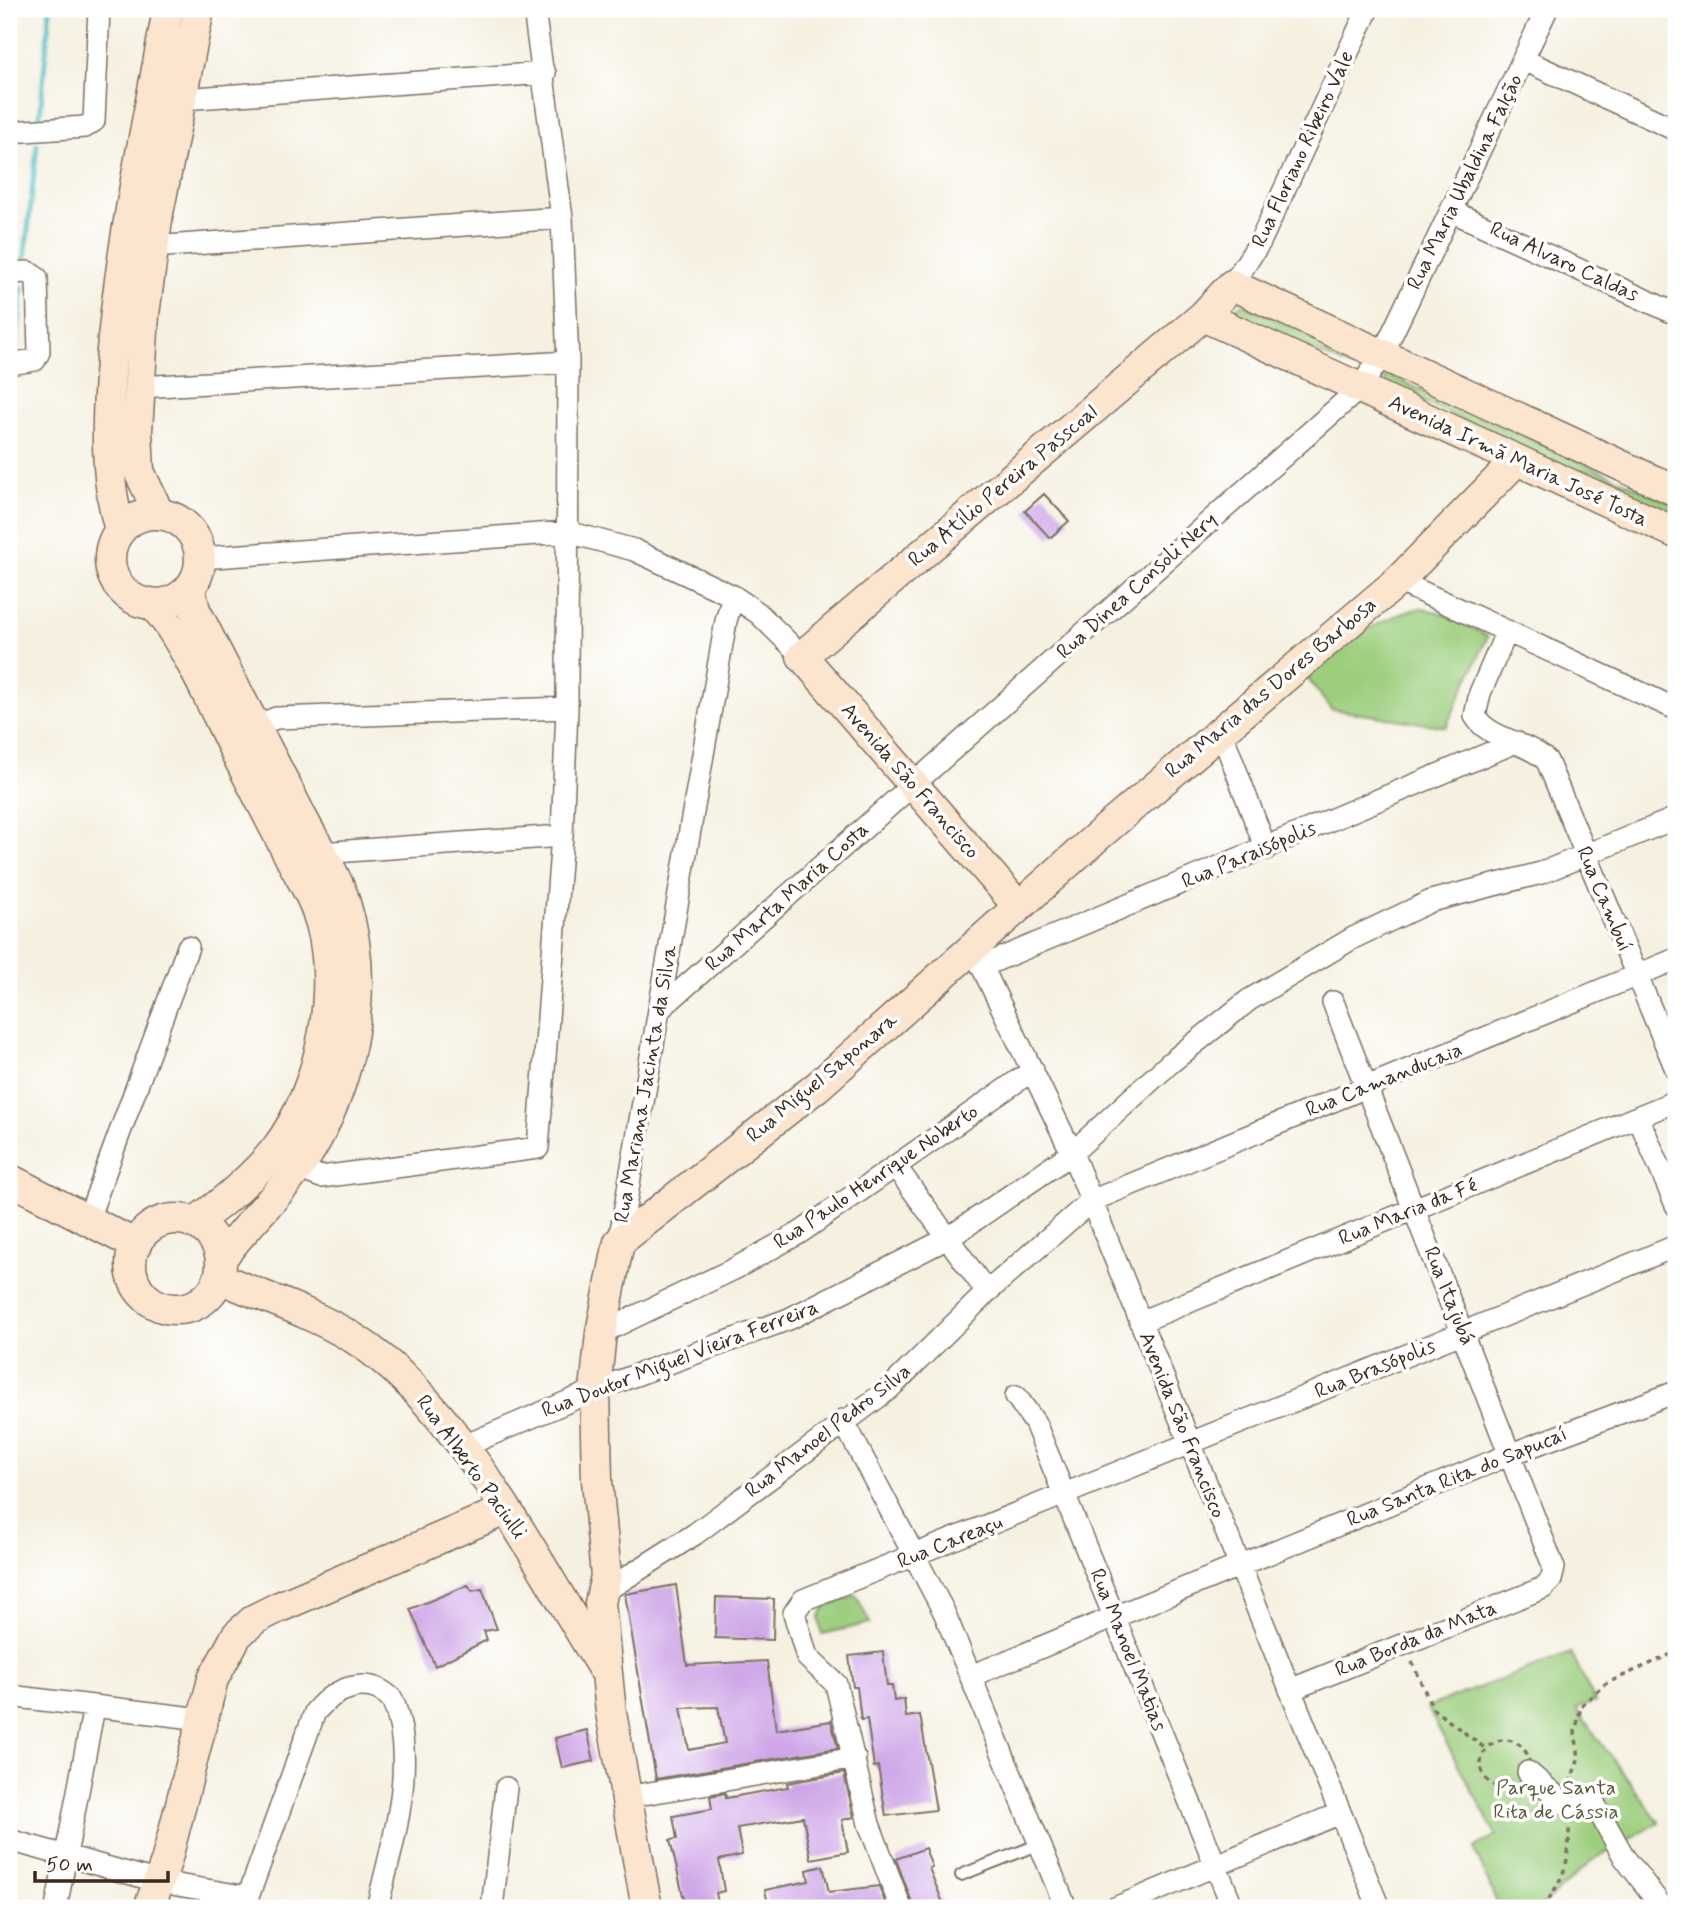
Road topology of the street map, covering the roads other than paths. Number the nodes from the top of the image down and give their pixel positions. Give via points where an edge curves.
1 (99, 9) edge
2 (169, 9) edge
3 (199, 9) edge
4 (534, 9) edge
5 (1368, 9) edge
6 (1547, 9) edge
7 (1524, 60) junction
8 (545, 73) junction
9 (182, 99) junction
10 (1676, 130) edge
11 (9, 132) edge
12 (1451, 211) junction
13 (562, 218) junction
14 (122, 246) junction
15 (152, 247) junction
16 (9, 273) edge
17 (1232, 285) junction
18 (1676, 314) edge
19 (1203, 316) junction
20 (1382, 355) junction
21 (568, 362) junction
22 (9, 365) edge
23 (140, 387) junction
24 (1360, 388) junction
25 (1515, 462) junction
26 (1676, 491) edge
27 (159, 514) junction
28 (120, 530) junction
29 (568, 532) junction
30 (1676, 533) edge
31 (201, 558) junction
32 (1398, 581) junction
33 (190, 589) junction
34 (733, 596) junction
35 (151, 603) junction
36 (1507, 631) junction
37 (802, 656) junction
38 (567, 708) junction
39 (1676, 709) edge
40 (255, 726) junction
41 (1221, 731) junction
42 (1516, 742) junction
43 (914, 783) junction
44 (1676, 818) edge
45 (562, 836) junction
46 (1266, 849) junction
47 (1584, 854) junction
48 (309, 863) junction
49 (1018, 906) junction
50 (188, 947) dead end
51 (978, 957) junction
52 (1676, 960) edge
53 (1636, 976) junction
54 (1333, 1002) dead end
55 (659, 1010) junction
56 (1676, 1069) edge
57 (1033, 1070) junction
58 (1367, 1087) junction
59 (1676, 1101) edge
60 (1638, 1117) junction
61 (1072, 1153) junction
62 (896, 1167) junction
63 (298, 1168) junction
64 (9, 1179) edge
65 (1091, 1201) junction
66 (1676, 1205) edge
67 (1415, 1209) junction
68 (88, 1219) junction
69 (193, 1223) junction
70 (950, 1237) junction
71 (619, 1242) junction
72 (136, 1245) junction
73 (1676, 1246) edge
74 (220, 1269) junction
75 (987, 1292) junction
76 (1140, 1322) junction
77 (601, 1333) junction
78 (1464, 1333) junction
79 (595, 1390) junction
80 (1676, 1392) edge
81 (1016, 1396) dead end
82 (843, 1420) junction
83 (1190, 1444) junction
84 (462, 1447) junction
85 (1511, 1454) junction
86 (1065, 1495) junction
87 (505, 1510) junction
88 (915, 1557) junction
89 (1240, 1566) junction
90 (1543, 1588) joint
91 (592, 1595) junction
92 (1115, 1617) junction
93 (610, 1662) junction
94 (971, 1676) junction
95 (1290, 1690) junction
96 (9, 1696) edge
97 (94, 1707) junction
98 (202, 1718) junction
99 (855, 1758) junction
100 (1528, 1772) road end
101 (506, 1788) dead end
102 (635, 1796) junction
103 (1340, 1813) junction
104 (9, 1840) edge
105 (1040, 1844) junction
106 (67, 1857) junction
107 (1216, 1867) junction
108 (961, 1875) dead end
109 (155, 1895) edge
110 (246, 1902) edge
111 (56, 1908) edge
112 (377, 1908) edge
113 (492, 1908) edge
114 (647, 1908) edge
115 (667, 1908) edge
116 (901, 1908) edge
117 (1066, 1908) edge
118 (1115, 1908) edge
119 (1233, 1908) edge
120 (1379, 1908) edge
121 (1663, 1908) edge

1 - 11 street via 94,121 85,127
2 - 14 street
3 - 9 street
4 - 8 street
5 - 17 street, Rua Floriano Ribeiro Vale via 1260,242
6 - 7 street, Rua Maria Ubaldina Falção
7 - 10 street
7 - 12 street, Rua Maria Ubaldina Falção
8 - 9 street
8 - 13 street
9 - 15 street
12 - 18 street, Rua Alvaro Caldas
12 - 20 street, Rua Maria Ubaldina Falção
13 - 15 street
13 - 21 street
14 - 15 street
14 - 28 street via 108,402 111,500
15 - 23 street
16 - 22 street via 28,272 38,281 38,357
17 - 19 street
17 - 20 street, Avenida Irmã Maria José Tosta
19 - 24 street, Avenida Irmã Maria José Tosta
19 - 37 street, Rua Atílio Pereira Passcoal
20 - 24 street, Avenida Irmã Maria José Tosta
20 - 26 street, Avenida Irmã Maria José Tosta
21 - 23 street
21 - 29 street
23 - 27 street via 139,471
24 - 25 street, Avenida Irmã Maria José Tosta
24 - 43 street, Rua Dinea Consoli Nery
25 - 30 street, Avenida Irmã Maria José Tosta
25 - 32 street, Rua Maria das Dores Barbosa
27 - 28 street via 138,517
27 - 31 street via 188,528
28 - 35 street via 111,550 112,571 122,590
29 - 31 street
29 - 34 street via 634,550
29 - 38 street
31 - 33 street
32 - 36 street
32 - 41 street, Rua Maria das Dores Barbosa
33 - 35 street via 172,601
33 - 40 street via 195,610
34 - 37 street via 758,613
34 - 55 street, Rua Mariana Jacinta da Silva
35 - 48 street
36 - 39 street
36 - 42 street, Rua Cambuí via 1475,716
37 - 43 street, Avenida São Francisco
38 - 40 street via 276,718
38 - 45 street
40 - 48 street
41 - 46 street
41 - 49 street, Rua Maria das Dores Barbosa
42 - 46 street, Rua Paraisópolis
42 - 47 street, Rua Cambuí via 1547,761
43 - 49 street, Avenida São Francisco
43 - 55 street, Rua Marta Maria Costa
44 - 47 street, Rua Doutor Miguel Vieira Ferreira
45 - 48 street via 334,852
45 - 63 street via 538,1148 321,1177
46 - 51 street, Rua Paraisópolis
47 - 53 street, Rua Cambuí
47 - 61 street, Rua Doutor Miguel Vieira Ferreira via 1520,880 1431,901 1300,966 1210,1029
48 - 63 street via 345,901 352,931 355,1018 336,1098
48 - 69 street via 326,962 326,1015 316,1064 299,1109 275,1150 211,1212
49 - 51 street, Rua Miguel Saponara
50 - 68 street
51 - 57 street, Avenida São Francisco
51 - 71 street, Rua Miguel Saponara
52 - 53 street, Rua Camanducaia
53 - 56 street, Rua Cambuí
53 - 58 street, Rua Camanducaia
54 - 58 street, Rua Itajubá
55 - 71 street, Rua Mariana Jacinta da Silva
57 - 61 street, Avenida São Francisco
57 - 62 street, Rua Paulo Henrique Noberto
58 - 65 street, Rua Camanducaia
58 - 67 street, Rua Itajubá
59 - 60 street, Rua Maria da Fé
60 - 66 street
60 - 67 street, Rua Maria da Fé
61 - 65 street, Avenida São Francisco
61 - 70 street, Rua Doutor Miguel Vieira Ferreira
62 - 70 street
62 - 77 street, Rua Paulo Henrique Noberto via 801,1232
63 - 74 street
64 - 68 street
65 - 75 street, Rua Manoel Pedro Silva
65 - 76 street, Avenida São Francisco
67 - 76 street, Rua Maria da Fé
67 - 78 street, Rua Itajubá
68 - 72 street
69 - 72 street via 160,1223
69 - 74 street via 209,1234
70 - 75 street
70 - 79 street, Rua Doutor Miguel Vieira Ferreira via 789,1319
71 - 77 street, Rua Mariana Jacinta da Silva
72 - 74 street via 133,1278 155,1304 176,1309 198,1304 214,1289
73 - 78 street, Rua Brasópolis
74 - 84 street, Rua Alberto Paciulli via 355,1339 405,1380
75 - 82 street, Rua Manoel Pedro Silva via 889,1389
76 - 83 street, Avenida São Francisco
77 - 79 street, Rua Mariana Jacinta da Silva
78 - 83 street, Rua Brasópolis
78 - 85 street, Rua Itajubá
79 - 84 street, Rua Doutor Miguel Vieira Ferreira
79 - 91 street, Rua Mariana Jacinta da Silva
80 - 85 street, Rua Santa Rita do Sapucaí
81 - 86 street, Rua Manoel Matias via 1035,1423
82 - 88 street
82 - 91 street, Rua Manoel Pedro Silva via 695,1534
83 - 86 street, Rua Careaçu
83 - 89 street, Avenida São Francisco
84 - 87 street, Rua Alberto Paciulli
85 - 89 street, Rua Santa Rita do Sapucaí
85 - 90 street, Rua Itajubá via 1554,1569
86 - 88 street, Rua Careaçu
86 - 92 street, Rua Manoel Matias
87 - 91 street, Rua Alberto Paciulli
87 - 98 street via 255,1619 225,1652
88 - 94 street
88 - 99 street, Rua Careaçu via 803,1600 794,1614 807,1657 836,1684
89 - 92 street, Rua Santa Rita do Sapucaí
89 - 95 street, Avenida São Francisco
90 - 95 street, Rua Borda da Mata
91 - 93 street, Rua Mariana Jacinta da Silva
91 - 93 street, Rua Alberto Paciulli
92 - 94 street, Rua Santa Rita do Sapucaí
92 - 107 street, Rua Manoel Matias
93 - 102 street, Rua Mariana Jacinta da Silva
94 - 105 street
95 - 103 street, Avenida São Francisco
96 - 97 street
97 - 98 street
97 - 106 street
98 - 109 street
99 - 102 street
99 - 116 street via 869,1824
100 - 121 street via 1569,1807 1594,1803 1624,1857
101 - 113 street
102 - 114 street
102 - 115 street
103 - 107 street
103 - 120 street, Avenida São Francisco
104 - 106 street
105 - 108 lane
105 - 117 street
106 - 109 street
106 - 111 street
107 - 118 street
107 - 119 street, Rua Manoel Matias
109 - 110 street
110 - 112 street via 314,1712 324,1700 358,1685 376,1687 392,1699 402,1761 398,1809

